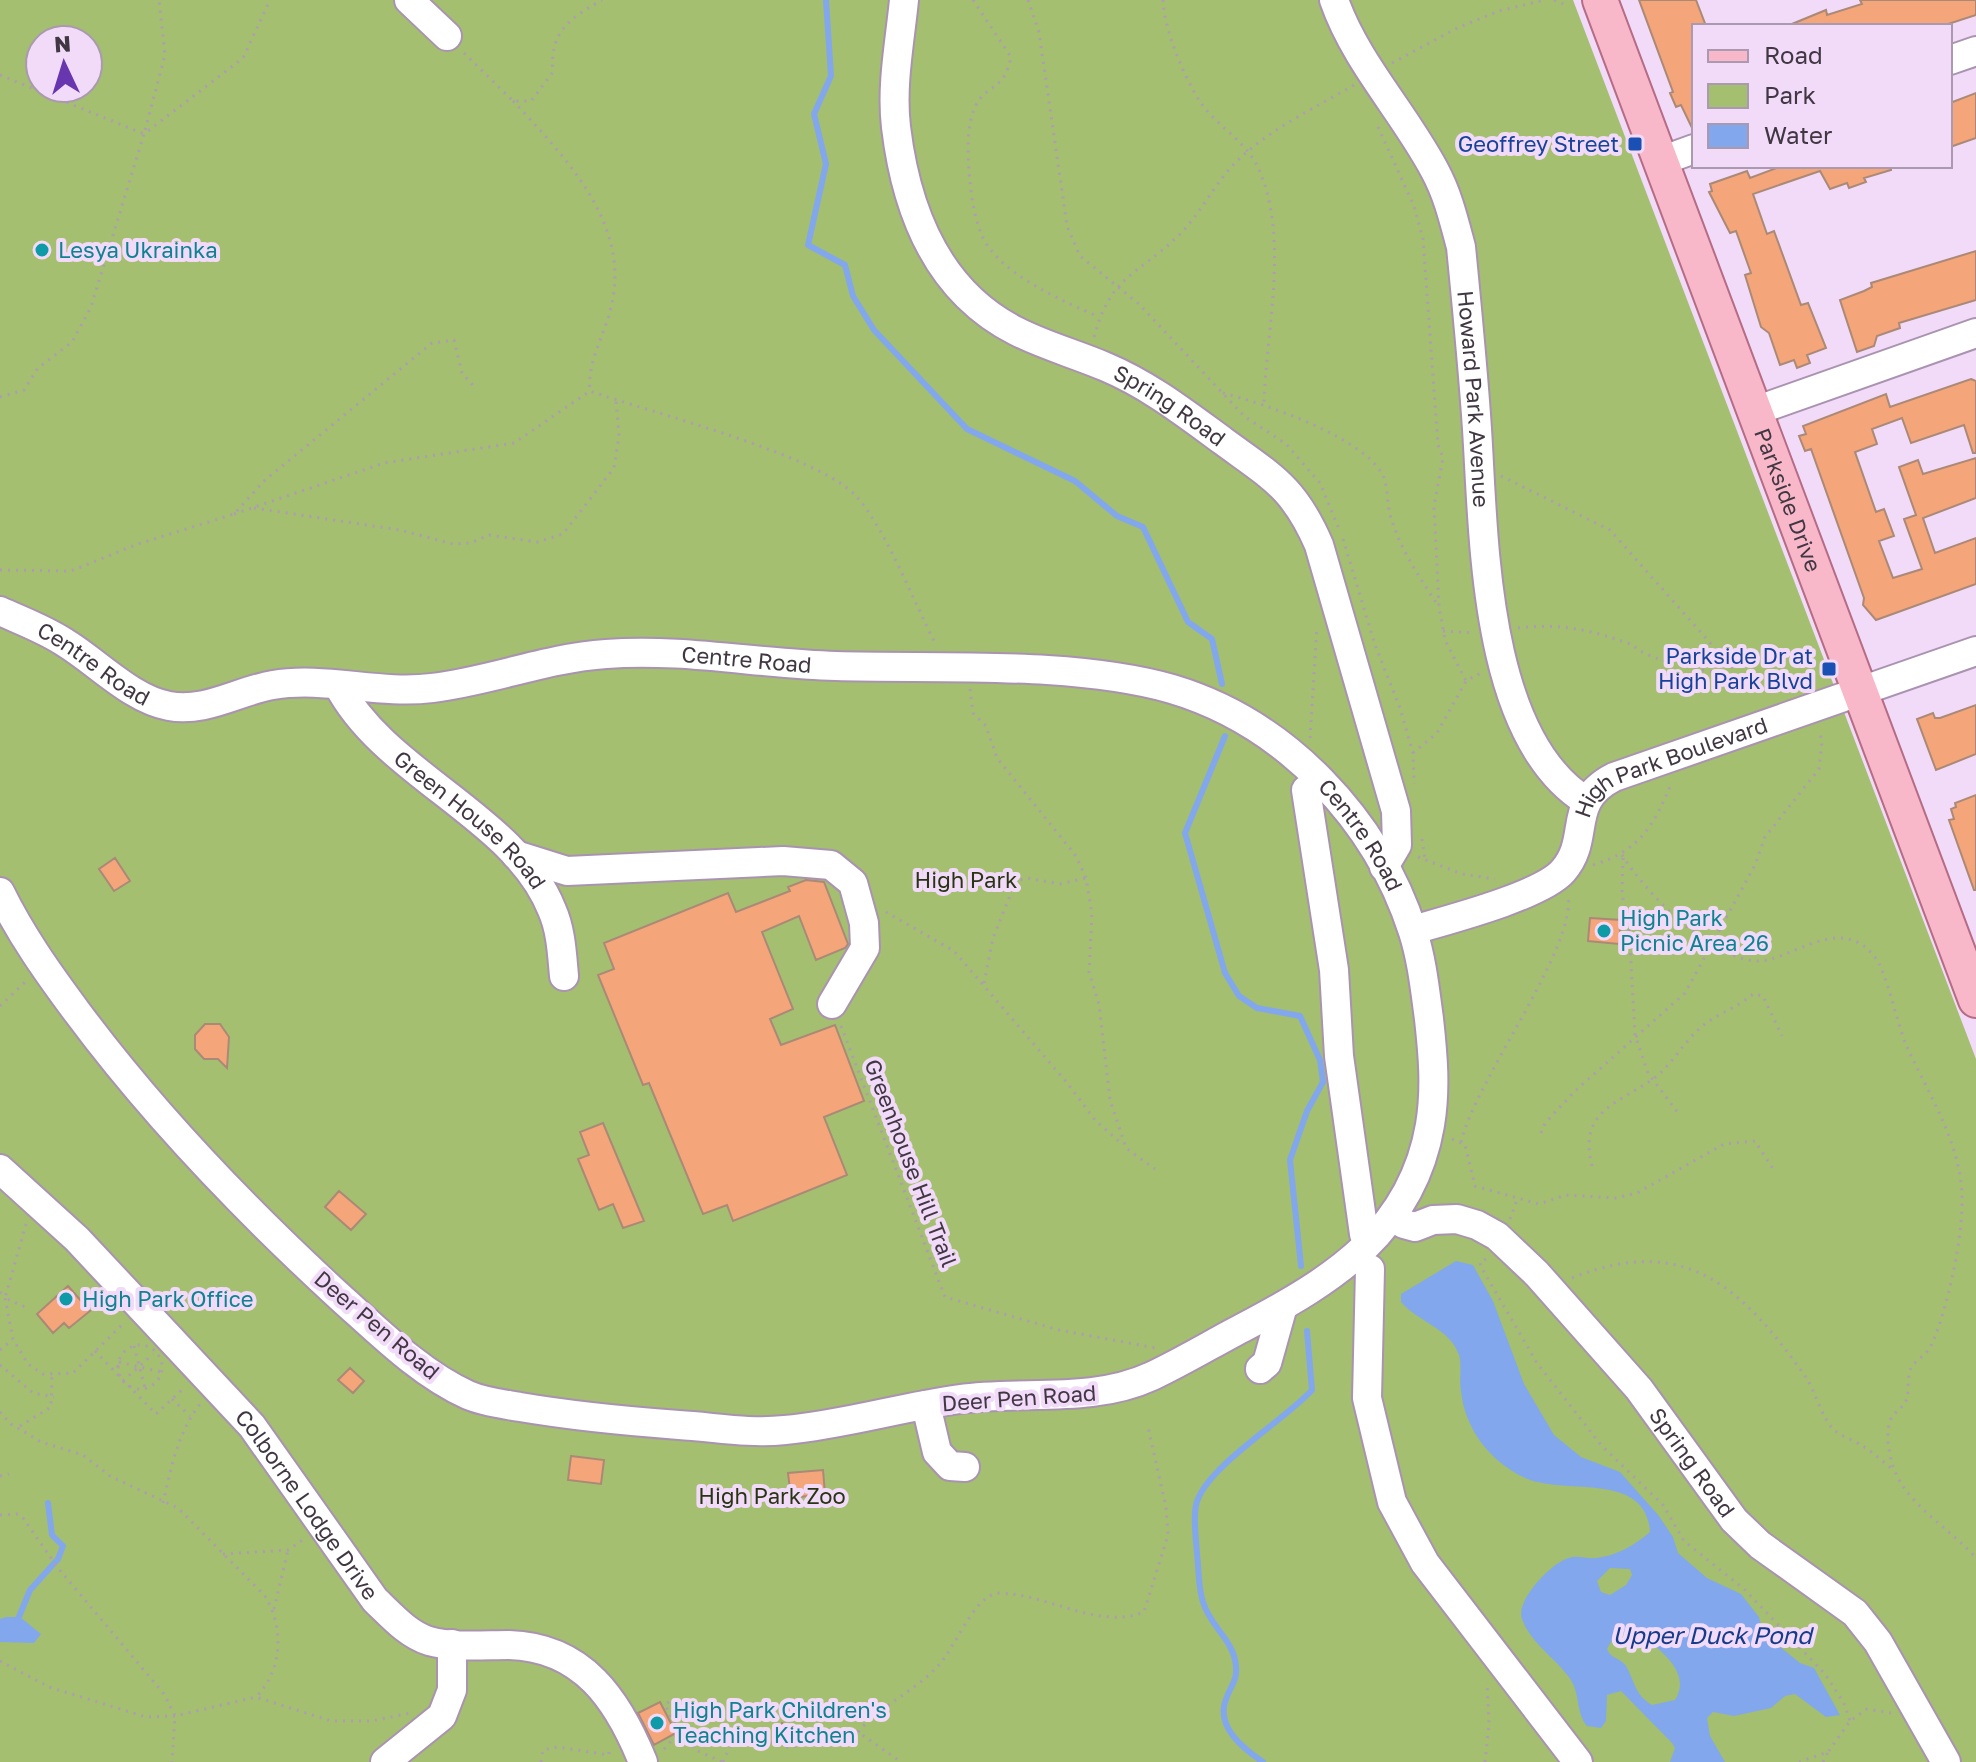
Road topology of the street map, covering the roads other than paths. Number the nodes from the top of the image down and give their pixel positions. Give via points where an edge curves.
1 (409, 0) edge
2 (904, 0) edge
3 (1334, 0) edge
4 (1584, 3) edge
5 (447, 36) road end
6 (1976, 51) edge
7 (1952, 59) edge
8 (1692, 150) edge
9 (1661, 161) junction
10 (1976, 333) edge
11 (1755, 411) junction
12 (0, 611) edge
13 (1976, 651) edge
14 (338, 685) junction
15 (1859, 691) junction
16 (1306, 790) dead end
17 (1586, 801) junction
18 (516, 855) junction
19 (1384, 867) junction
20 (0, 892) edge
21 (1413, 930) junction
22 (1967, 948) edge
23 (564, 976) dead end
24 (1976, 1000) edge
25 (832, 1004) road end
26 (0, 1169) edge
27 (1396, 1222) junction
28 (1364, 1234) dead end
29 (1370, 1269) dead end
30 (1283, 1306) junction
31 (1260, 1369) dead end
32 (926, 1405) junction
33 (965, 1467) dead end
34 (452, 1644) junction
35 (651, 1758) edge
36 (385, 1762) edge
37 (1578, 1762) edge
38 (1946, 1762) edge

1 - 5 street
2 - 19 street, Spring Road via 896,125 922,232 946,274 983,310 1015,330 1147,388 1185,412 1289,490 1305,512 1396,811 1397,845
3 - 17 street, Howard Park Avenue via 1351,40 1449,201 1461,247 1489,598 1498,644 1533,741 1553,772
4 - 9 main road, Parkside Drive
6 - 7 street
8 - 9 street
9 - 11 main road, Parkside Drive
10 - 11 street
11 - 15 main road, Parkside Drive
12 - 14 street, Centre Road via 60,639 163,705 190,708 274,685
13 - 15 street, High Park Boulevard
14 - 18 street, Green House Road via 351,709 386,744
14 - 19 street, Centre Road via 426,689 577,657 636,653 768,664 1114,677 1169,688 1227,710 1280,745 1348,810
15 - 17 street, High Park Boulevard via 1614,777
15 - 22 main road, Parkside Drive
16 - 28 street via 1334,970 1339,1056
17 - 21 street, High Park Boulevard via 1571,859 1552,881
18 - 23 street, Green House Road via 553,910
18 - 25 street via 567,871 783,861 831,865 853,883 865,948
19 - 21 street, Centre Road
20 - 32 street, Deer Pen Road via 42,965 202,1163 367,1321 456,1389 487,1401 608,1420 750,1431 786,1430
21 - 27 street via 1432,1049 1433,1104 1420,1164
22 - 24 main road, Parkside Drive
26 - 34 street, Colborne Lodge Drive via 68,1230 244,1416 375,1600 418,1636
27 - 30 street, Deer Pen Road via 1325,1282
27 - 38 street, Spring Road via 1415,1227 1457,1219 1477,1225 1551,1290 1639,1389 1734,1520 1855,1613 1878,1642
29 - 37 street via 1367,1398 1392,1502 1425,1563
30 - 31 street via 1267,1363
30 - 32 street, Deer Pen Road via 1125,1386
32 - 33 street, Deer Pen Road via 937,1452 950,1466
34 - 35 street, Colborne Lodge Drive via 539,1649 577,1665 608,1692
34 - 36 street via 452,1690 442,1716

